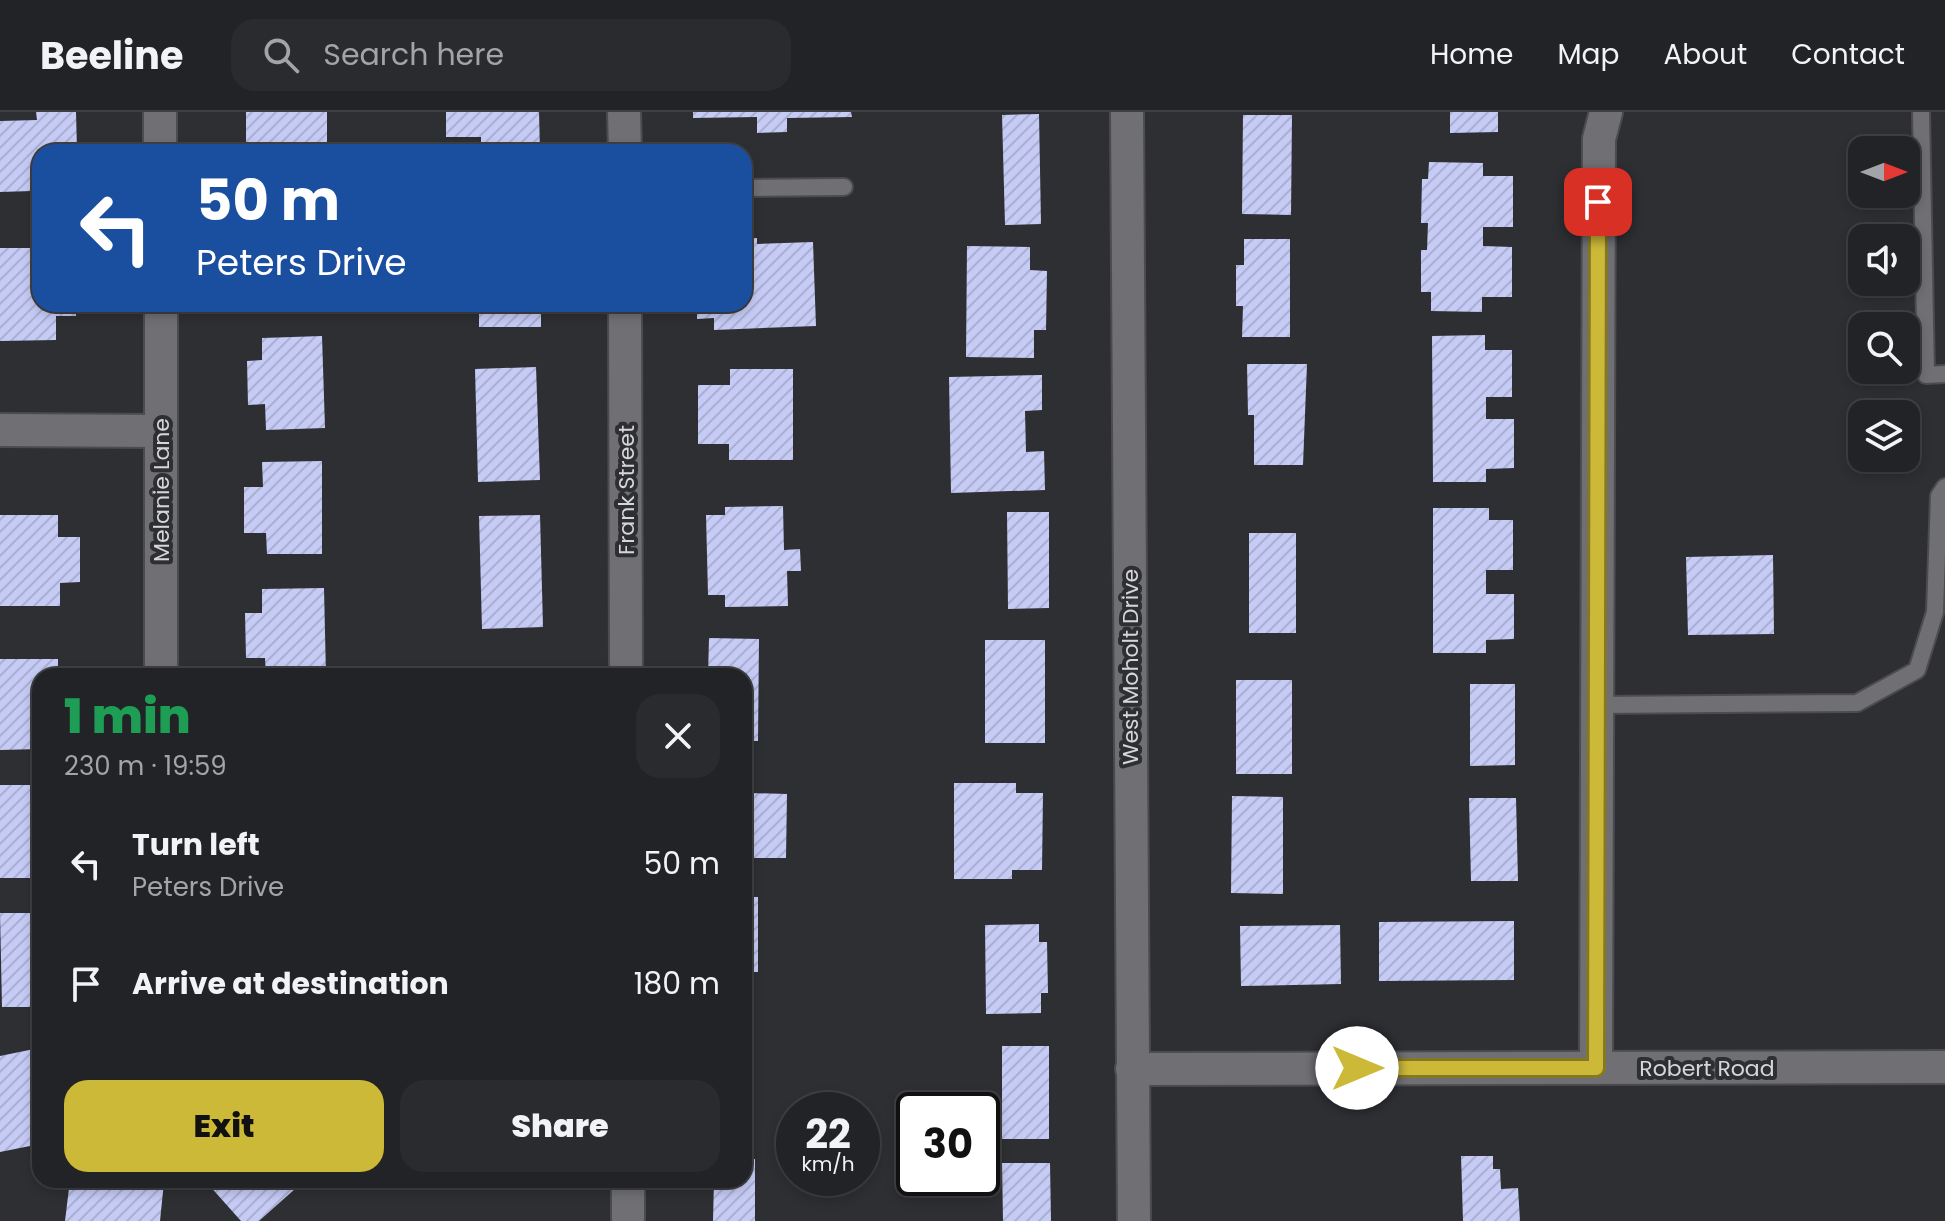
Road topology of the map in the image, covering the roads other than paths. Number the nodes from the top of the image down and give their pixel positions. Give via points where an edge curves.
1 (160, 112) edge
2 (624, 112) edge
3 (1127, 112) edge
4 (1606, 112) edge
5 (1921, 112) edge
6 (160, 144) edge
7 (625, 144) edge
8 (844, 187) dead end
9 (752, 188) edge
10 (161, 312) edge
11 (625, 312) edge
12 (1945, 374) edge
13 (0, 430) edge
14 (161, 431) junction
15 (1945, 487) edge
16 (161, 668) edge
17 (626, 668) edge
18 (1597, 705) junction
19 (1945, 1067) edge
20 (1596, 1068) junction
21 (1132, 1069) junction
22 (628, 1188) edge
23 (628, 1221) edge
24 (1134, 1221) edge

1 - 6 street
2 - 7 street
3 - 21 street, West Moholt Drive
4 - 18 street via 1599,139
5 - 12 lane via 1926,375
8 - 9 lane
10 - 14 street, Melanie Lane
11 - 17 street, Frank Street
13 - 14 street
14 - 16 street, Melanie Lane
15 - 18 lane via 1939,496 1935,612 1917,670 1857,703
18 - 20 street
19 - 20 street, Robert Road
20 - 21 street, Robert Road
21 - 24 street, West Moholt Drive
22 - 23 street

